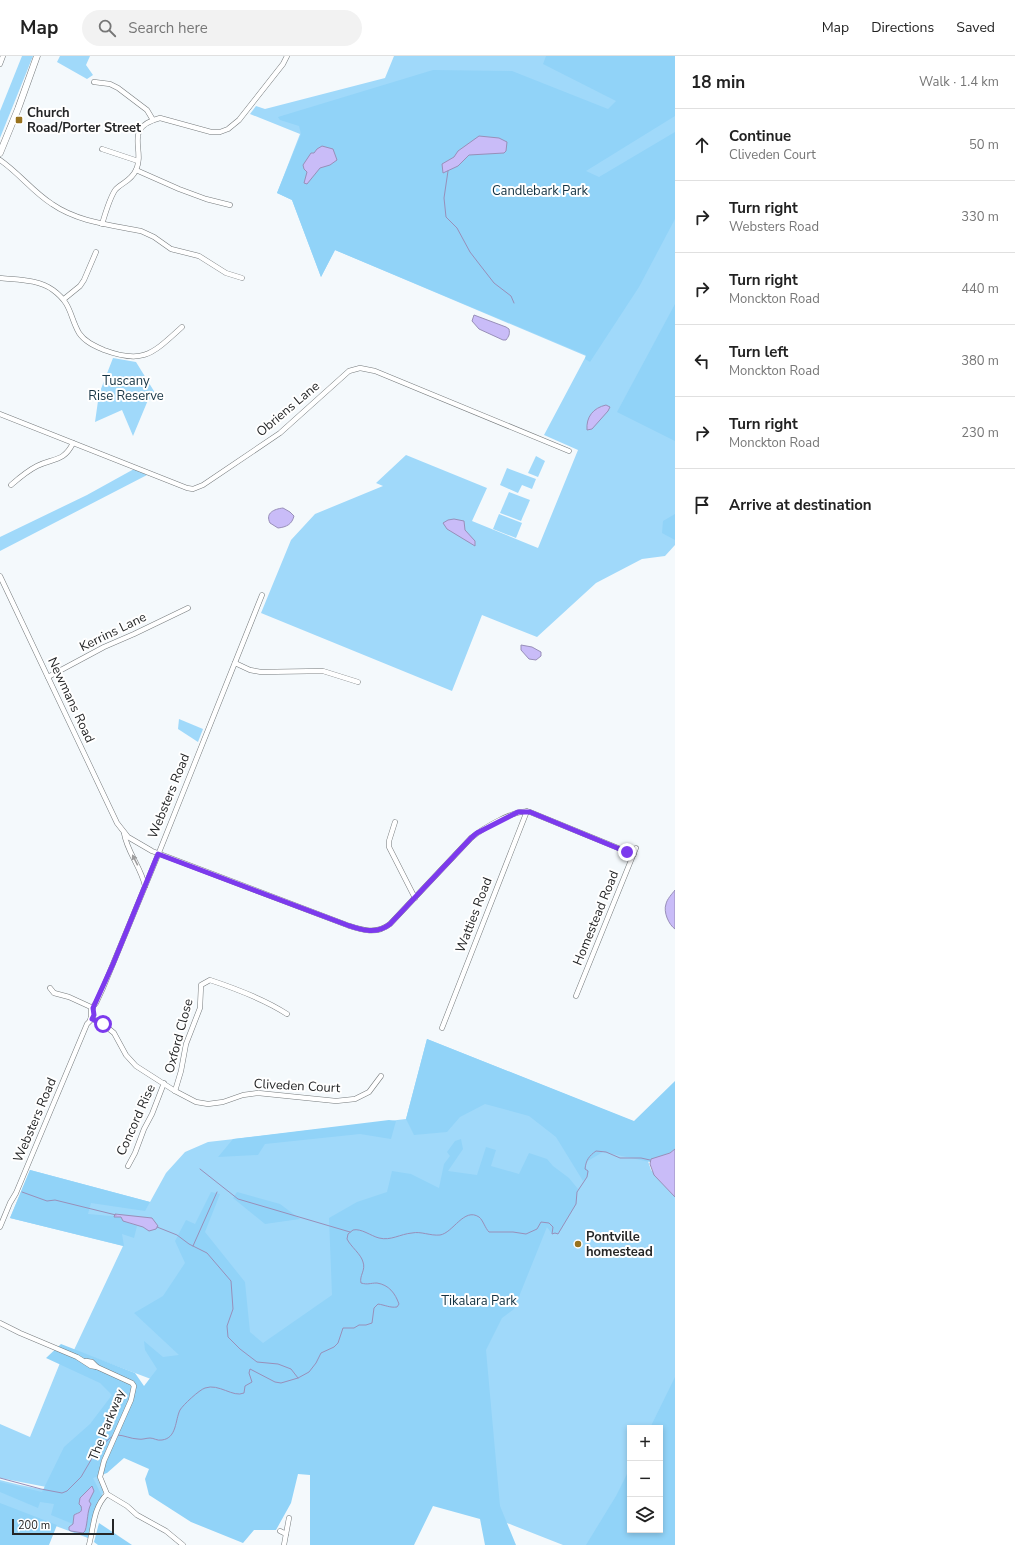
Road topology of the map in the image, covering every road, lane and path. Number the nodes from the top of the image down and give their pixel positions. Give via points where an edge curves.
1 (3, 56) edge
2 (37, 56) edge
3 (287, 56) edge
4 (0, 64) edge
5 (94, 82) dead end
6 (153, 120) junction
7 (1, 143) edge
8 (102, 149) dead end
9 (0, 153) edge
10 (0, 160) edge
11 (138, 161) junction
12 (136, 170) junction
13 (230, 205) dead end
14 (102, 224) junction
15 (96, 252) dead end
16 (0, 278) edge
17 (242, 278) dead end
18 (64, 299) junction
19 (182, 327) dead end
20 (0, 414) edge
21 (73, 444) junction
22 (569, 451) dead end
23 (11, 485) dead end
24 (0, 576) edge
25 (262, 595) dead end
26 (188, 608) dead end
27 (235, 664) junction
28 (48, 677) junction
29 (358, 682) dead end
30 (527, 811) junction
31 (395, 822) dead end
32 (124, 833) junction
33 (636, 848) dead end
34 (158, 854) junction
35 (634, 854) junction
36 (150, 875) junction
37 (143, 876) junction
38 (145, 886) junction
39 (415, 898) junction
40 (50, 988) dead end
41 (576, 996) dead end
42 (93, 1007) junction
43 (288, 1014) dead end
44 (91, 1019) junction
45 (442, 1028) dead end
46 (381, 1076) dead end
47 (164, 1083) junction
48 (175, 1091) junction
49 (128, 1166) dead end
50 (0, 1227) edge
51 (0, 1323) edge
52 (107, 1494) junction
53 (288, 1518) dead end
54 (280, 1531) dead end
55 (286, 1534) junction
56 (89, 1545) edge
57 (183, 1545) edge
58 (284, 1545) edge

1 - 4 street
2 - 7 main road
3 - 6 street via 239,120 228,129 211,132 160,118
5 - 6 street via 118,88 147,110
6 - 11 street via 144,126 138,136
7 - 9 main road
8 - 11 street
10 - 14 street via 52,205 80,218
11 - 12 street
12 - 13 street via 179,190
12 - 14 street via 131,178 114,192
14 - 17 street via 141,231 171,249 199,256 226,273
15 - 18 street via 80,286
16 - 18 street via 36,282 52,289
18 - 19 street via 80,334 86,340 109,352 130,357 145,356
20 - 21 street, Obriens Lane
21 - 22 street, Obriens Lane via 187,488 198,488 280,433 345,374 360,368 409,384
21 - 23 street via 65,456 32,469
24 - 28 street, Newmans Road
25 - 27 street, Websters Road
26 - 28 street, Kerrins Lane via 104,647
27 - 29 street via 261,672 327,672
27 - 34 street, Websters Road
28 - 32 street, Newmans Road
30 - 35 street
30 - 39 street, Newmans Road via 518,812 477,833
30 - 45 street, Watties Road
31 - 39 street via 389,847
32 - 34 street, Newmans Road
37 -> 32 street, Newmans Road
33 - 35 street, Homestead Road
34 - 36 street, Websters Road
34 - 39 street, Newmans Road via 366,931 386,927
35 - 41 street, Homestead Road
36 - 37 street
36 - 38 street, Websters Road
37 - 38 street, Newmans Road
38 - 42 street, Websters Road
40 - 42 street via 54,993
42 - 44 street, Websters Road
43 - 48 street, Oxford Close via 266,1001 235,989 210,980 204,982 201,985 200,1008 186,1044
44 - 47 street, Cliveden Court via 114,1033 126,1055 136,1066
44 - 50 street, Websters Road
46 - 48 street, Cliveden Court via 369,1092 355,1099 336,1101 258,1093 208,1104 196,1102
47 - 48 street, Cliveden Court
47 - 49 street, Concord Rise
51 - 52 street, The Parkway via 15,1330 22,1330 25,1334 92,1366 132,1382 134,1386 131,1400 100,1476
52 - 56 street via 100,1500 96,1510
52 - 57 street via 166,1531
53 - 55 street
54 - 55 street
55 - 58 street

